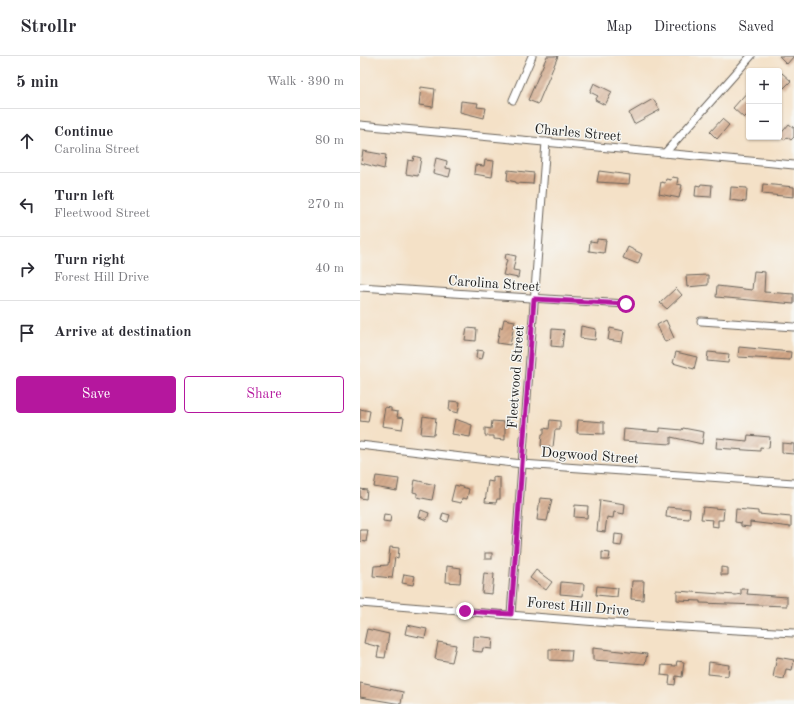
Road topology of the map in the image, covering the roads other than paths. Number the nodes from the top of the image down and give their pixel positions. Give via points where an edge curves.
1 (532, 56) edge
2 (751, 56) edge
3 (513, 100) dead end
4 (360, 125) edge
5 (546, 142) junction
6 (665, 153) junction
7 (794, 165) edge
8 (360, 287) edge
9 (534, 299) junction
10 (626, 304) dead end
11 (701, 321) dead end
12 (794, 327) edge
13 (360, 445) edge
14 (522, 464) junction
15 (794, 483) edge
16 (360, 603) edge
17 (511, 614) junction
18 (794, 633) edge

1 - 3 street
2 - 6 street
4 - 5 street, Charles Street
5 - 6 street, Charles Street
5 - 9 street, Fleetwood Street
6 - 7 street, Charles Street
8 - 9 street, Carolina Street
9 - 10 street, Carolina Street
9 - 14 street, Fleetwood Street
11 - 12 street
13 - 14 street, Dogwood Street
14 - 15 street, Dogwood Street
14 - 17 street, Fleetwood Street
16 - 17 street, Forest Hill Drive
17 - 18 street, Forest Hill Drive via 610,623

